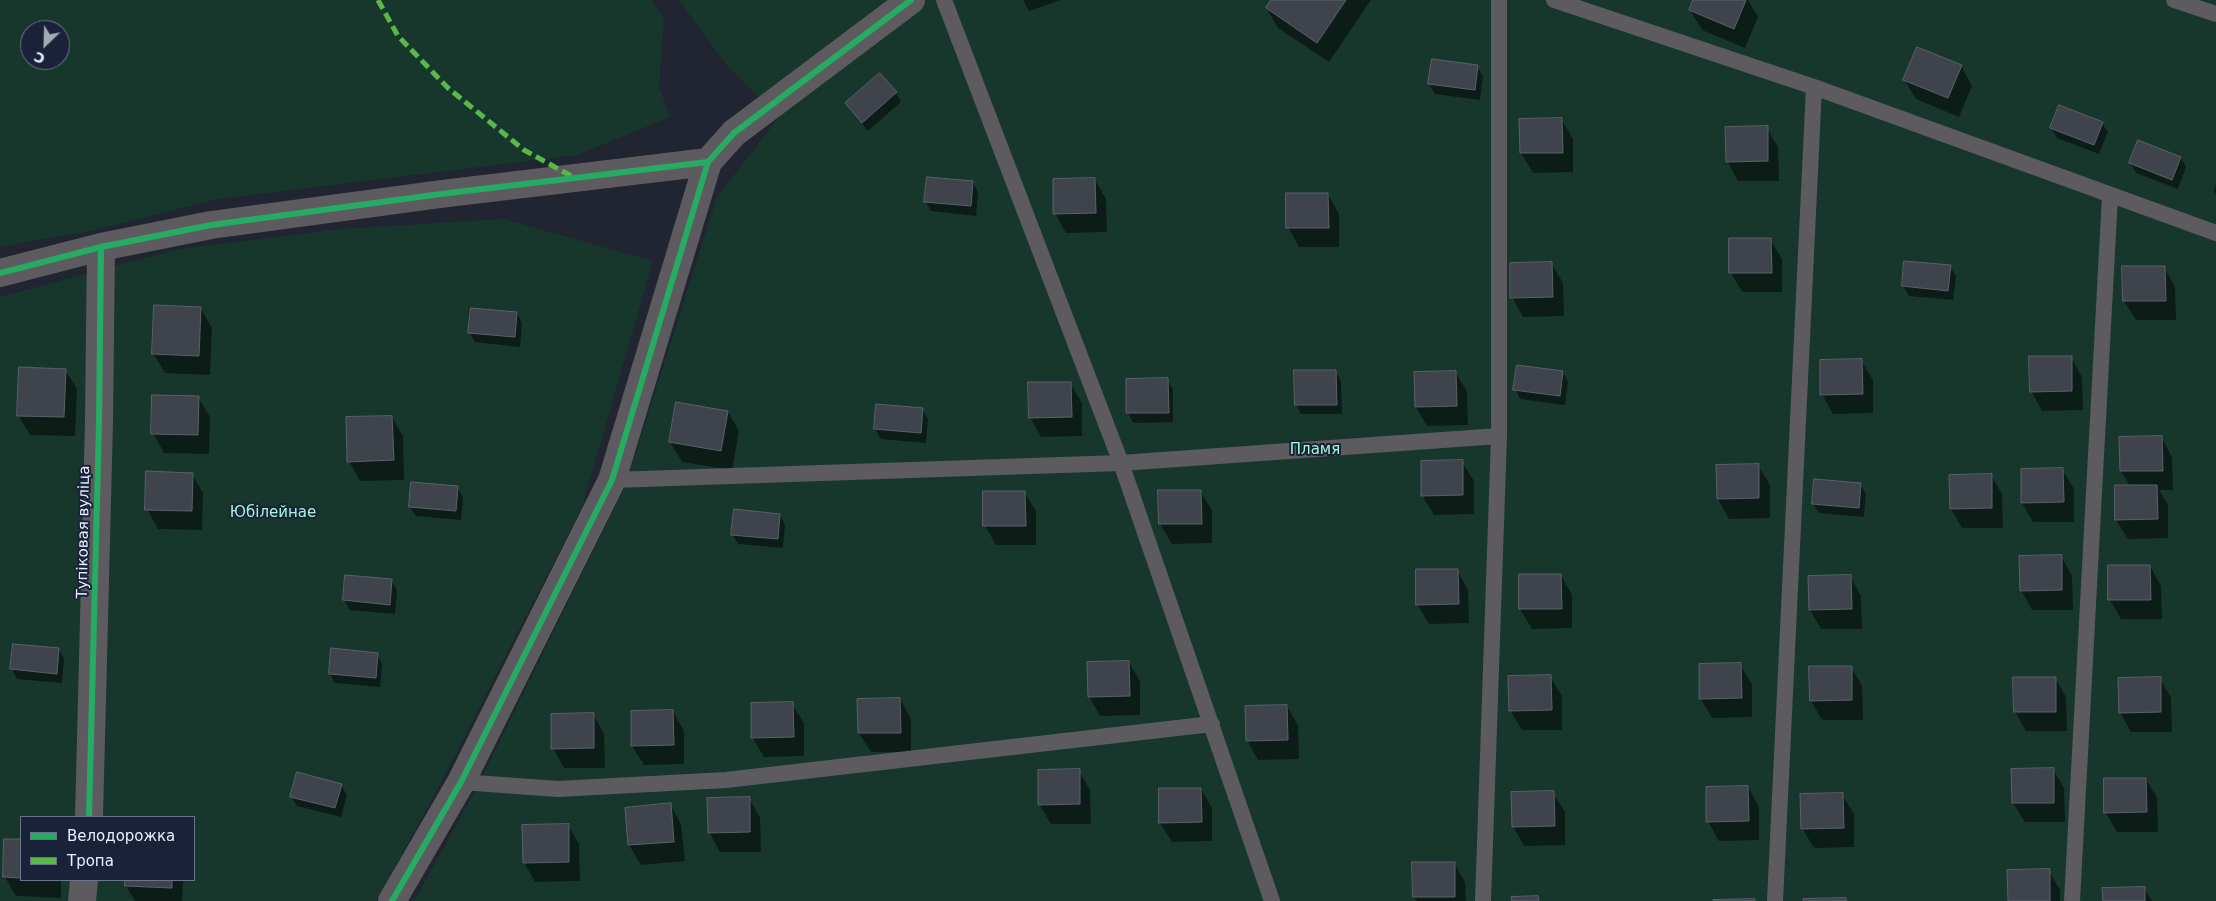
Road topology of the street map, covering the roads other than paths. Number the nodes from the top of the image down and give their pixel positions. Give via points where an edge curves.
1 (911, 0) edge
2 (944, 0) edge
3 (1499, 0) edge
4 (1554, 0) edge
5 (2174, 0) edge
6 (2216, 14) edge
7 (1814, 87) junction
8 (708, 162) junction
9 (2110, 196) junction
10 (2216, 233) edge
11 (100, 247) junction
12 (0, 273) edge
13 (1499, 436) junction
14 (1120, 463) junction
15 (612, 480) junction
16 (1212, 724) junction
17 (461, 782) junction
18 (89, 816) edge
19 (84, 881) edge
20 (82, 901) edge
21 (392, 901) edge
22 (1272, 901) edge
23 (1483, 901) edge
24 (1775, 901) edge
25 (2072, 901) edge

1 - 8 street via 734,133
2 - 14 lane
3 - 13 lane
4 - 7 lane
5 - 6 lane
7 - 9 lane
7 - 24 lane
8 - 11 street via 220,224
8 - 15 street
9 - 10 lane
9 - 25 lane
11 - 12 street
11 - 18 street, Тупіковая вуліца
13 - 14 lane
13 - 23 lane
14 - 15 lane
14 - 16 lane
15 - 17 street
16 - 17 lane via 726,780 558,789
16 - 22 lane
17 - 21 street
19 - 20 street

